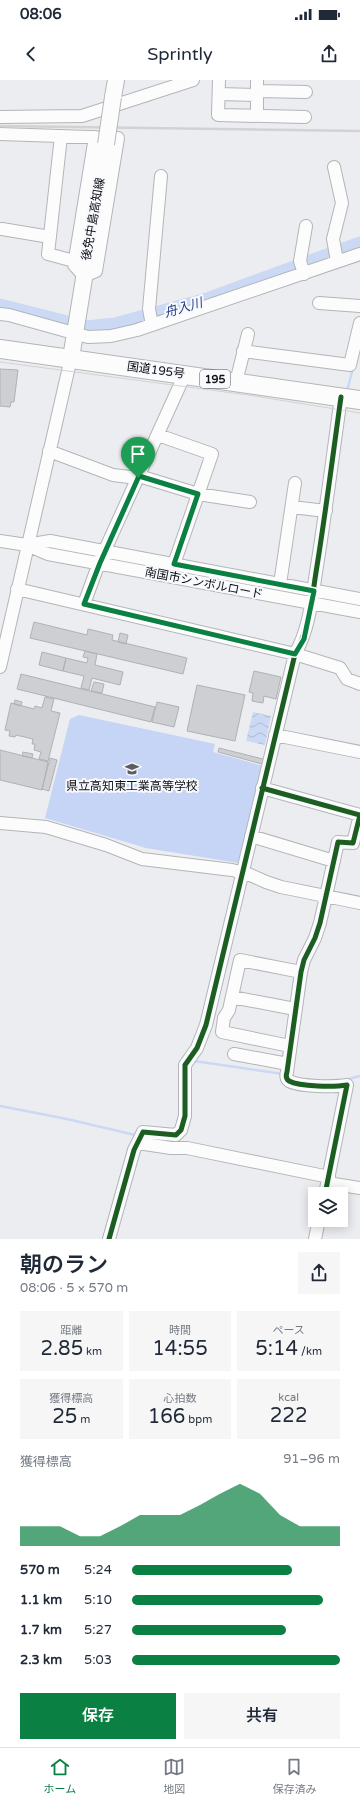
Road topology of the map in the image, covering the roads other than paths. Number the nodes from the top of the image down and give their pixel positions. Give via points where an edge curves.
1 (116, 80) edge
2 (193, 80) edge
3 (219, 80) edge
4 (257, 88) edge
5 (306, 92) dead end
6 (219, 94) junction
7 (258, 116) junction
8 (0, 117) edge
9 (305, 117) dead end
10 (0, 134) edge
11 (61, 136) junction
12 (100, 140) junction
13 (334, 167) dead end
14 (161, 176) dead end
15 (306, 226) dead end
16 (2, 229) dead end
17 (50, 237) junction
18 (360, 254) edge
19 (74, 260) junction
20 (337, 261) junction
21 (304, 274) junction
22 (84, 276) junction
23 (319, 303) dead end
24 (360, 306) edge
25 (0, 314) edge
26 (360, 323) edge
27 (152, 325) junction
28 (76, 328) junction
29 (248, 334) dead end
30 (0, 349) edge
31 (243, 351) junction
32 (71, 358) junction
33 (185, 374) junction
34 (236, 382) junction
35 (341, 397) junction
36 (360, 400) edge
37 (158, 435) junction
38 (49, 451) junction
39 (139, 477) junction
40 (295, 483) dead end
41 (198, 494) junction
42 (250, 502) dead end
43 (292, 507) junction
44 (326, 511) junction
45 (0, 541) edge
46 (27, 545) junction
47 (105, 552) junction
48 (100, 563) junction
49 (174, 564) junction
50 (280, 584) junction
51 (17, 589) junction
52 (314, 591) junction
53 (360, 599) edge
54 (311, 603) junction
55 (84, 604) junction
56 (360, 612) edge
57 (6, 616) edge
58 (295, 654) junction
59 (0, 667) edge
60 (360, 684) edge
61 (275, 736) junction
62 (360, 752) edge
63 (262, 788) junction
64 (0, 823) edge
65 (251, 836) junction
66 (334, 861) junction
67 (242, 872) junction
68 (326, 896) junction
69 (360, 902) edge
70 (301, 972) junction
71 (232, 997) junction
72 (295, 1009) junction
73 (290, 1046) junction
74 (234, 1054) dead end
75 (288, 1064) junction
76 (138, 1143) junction
77 (327, 1185) edge
78 (360, 1188) edge
79 (318, 1227) edge
80 (109, 1239) edge
81 (315, 1239) edge

1 - 12 main road, 後免中島高知線, bridge
2 - 8 street via 82,116
3 - 6 street
4 - 5 street
4 - 6 street
4 - 7 street
6 - 7 street via 218,115
7 - 9 street
10 - 11 street
11 - 12 street
11 - 17 street
12 - 19 street
12 - 22 main road, 後免中島高知線
13 - 20 street via 342,203 333,239
14 - 27 street via 149,309
15 - 21 street via 300,261
16 - 17 street
17 - 19 street via 48,254
18 - 20 street
19 - 22 street via 74,265
20 - 21 street
21 - 27 street
22 - 28 main road, 後免中島高知線
23 - 24 street
25 - 28 street
26 - 31 street via 350,365
27 - 28 street via 111,336 88,337
28 - 32 main road, 後免中島高知線
29 - 31 street
30 - 32 highway, 国道195号 / 195
31 - 34 street
32 - 33 highway, 国道195号 / 195
32 - 38 street
33 - 34 highway, 国道195号 / 195
33 - 37 street
34 - 35 highway, 国道195号 / 195
35 - 36 highway, 国道195号 / 195
35 - 44 street
37 - 39 street
37 - 41 street via 212,454
38 - 39 street via 113,475
38 - 46 street
39 - 41 street
39 - 47 street
40 - 43 street
41 - 42 street
41 - 49 street
43 - 44 street
43 - 50 street
44 - 52 street
45 - 46 street
46 - 47 street, 南国市シンボルロード via 50,541
46 - 48 street, 南国市シンボルロード via 48,554
46 - 51 street
47 - 48 street
47 - 49 street, 南国市シンボルロード
48 - 54 street, 南国市シンボルロード
48 - 55 street
49 - 50 street, 南国市シンボルロード
50 - 52 street, 南国市シンボルロード
51 - 55 street
51 - 57 street
52 - 53 street, 南国市シンボルロード
52 - 54 street
54 - 56 street, 南国市シンボルロード
54 - 58 street via 304,639
55 - 58 street
57 - 59 street
58 - 60 street via 340,668 347,679
58 - 61 street
61 - 62 street
61 - 63 street
63 - 65 street
63 - 66 street via 360,815 353,843 338,842
64 - 67 street via 46,827 142,859
65 - 66 street
65 - 67 street
66 - 68 street
67 - 68 street via 281,887
67 - 76 street via 206,1025 197,1048 185,1065 185,1116 181,1130 176,1135 143,1132
68 - 69 street
68 - 70 street via 315,938
70 - 71 street via 240,960
70 - 72 street
71 - 72 street
71 - 73 street via 222,1032
72 - 73 street
73 - 75 street
74 - 75 street
75 - 77 street via 288,1081 304,1085 347,1085
76 - 77 street via 187,1148
76 - 80 street
77 - 78 street
79 - 81 street

